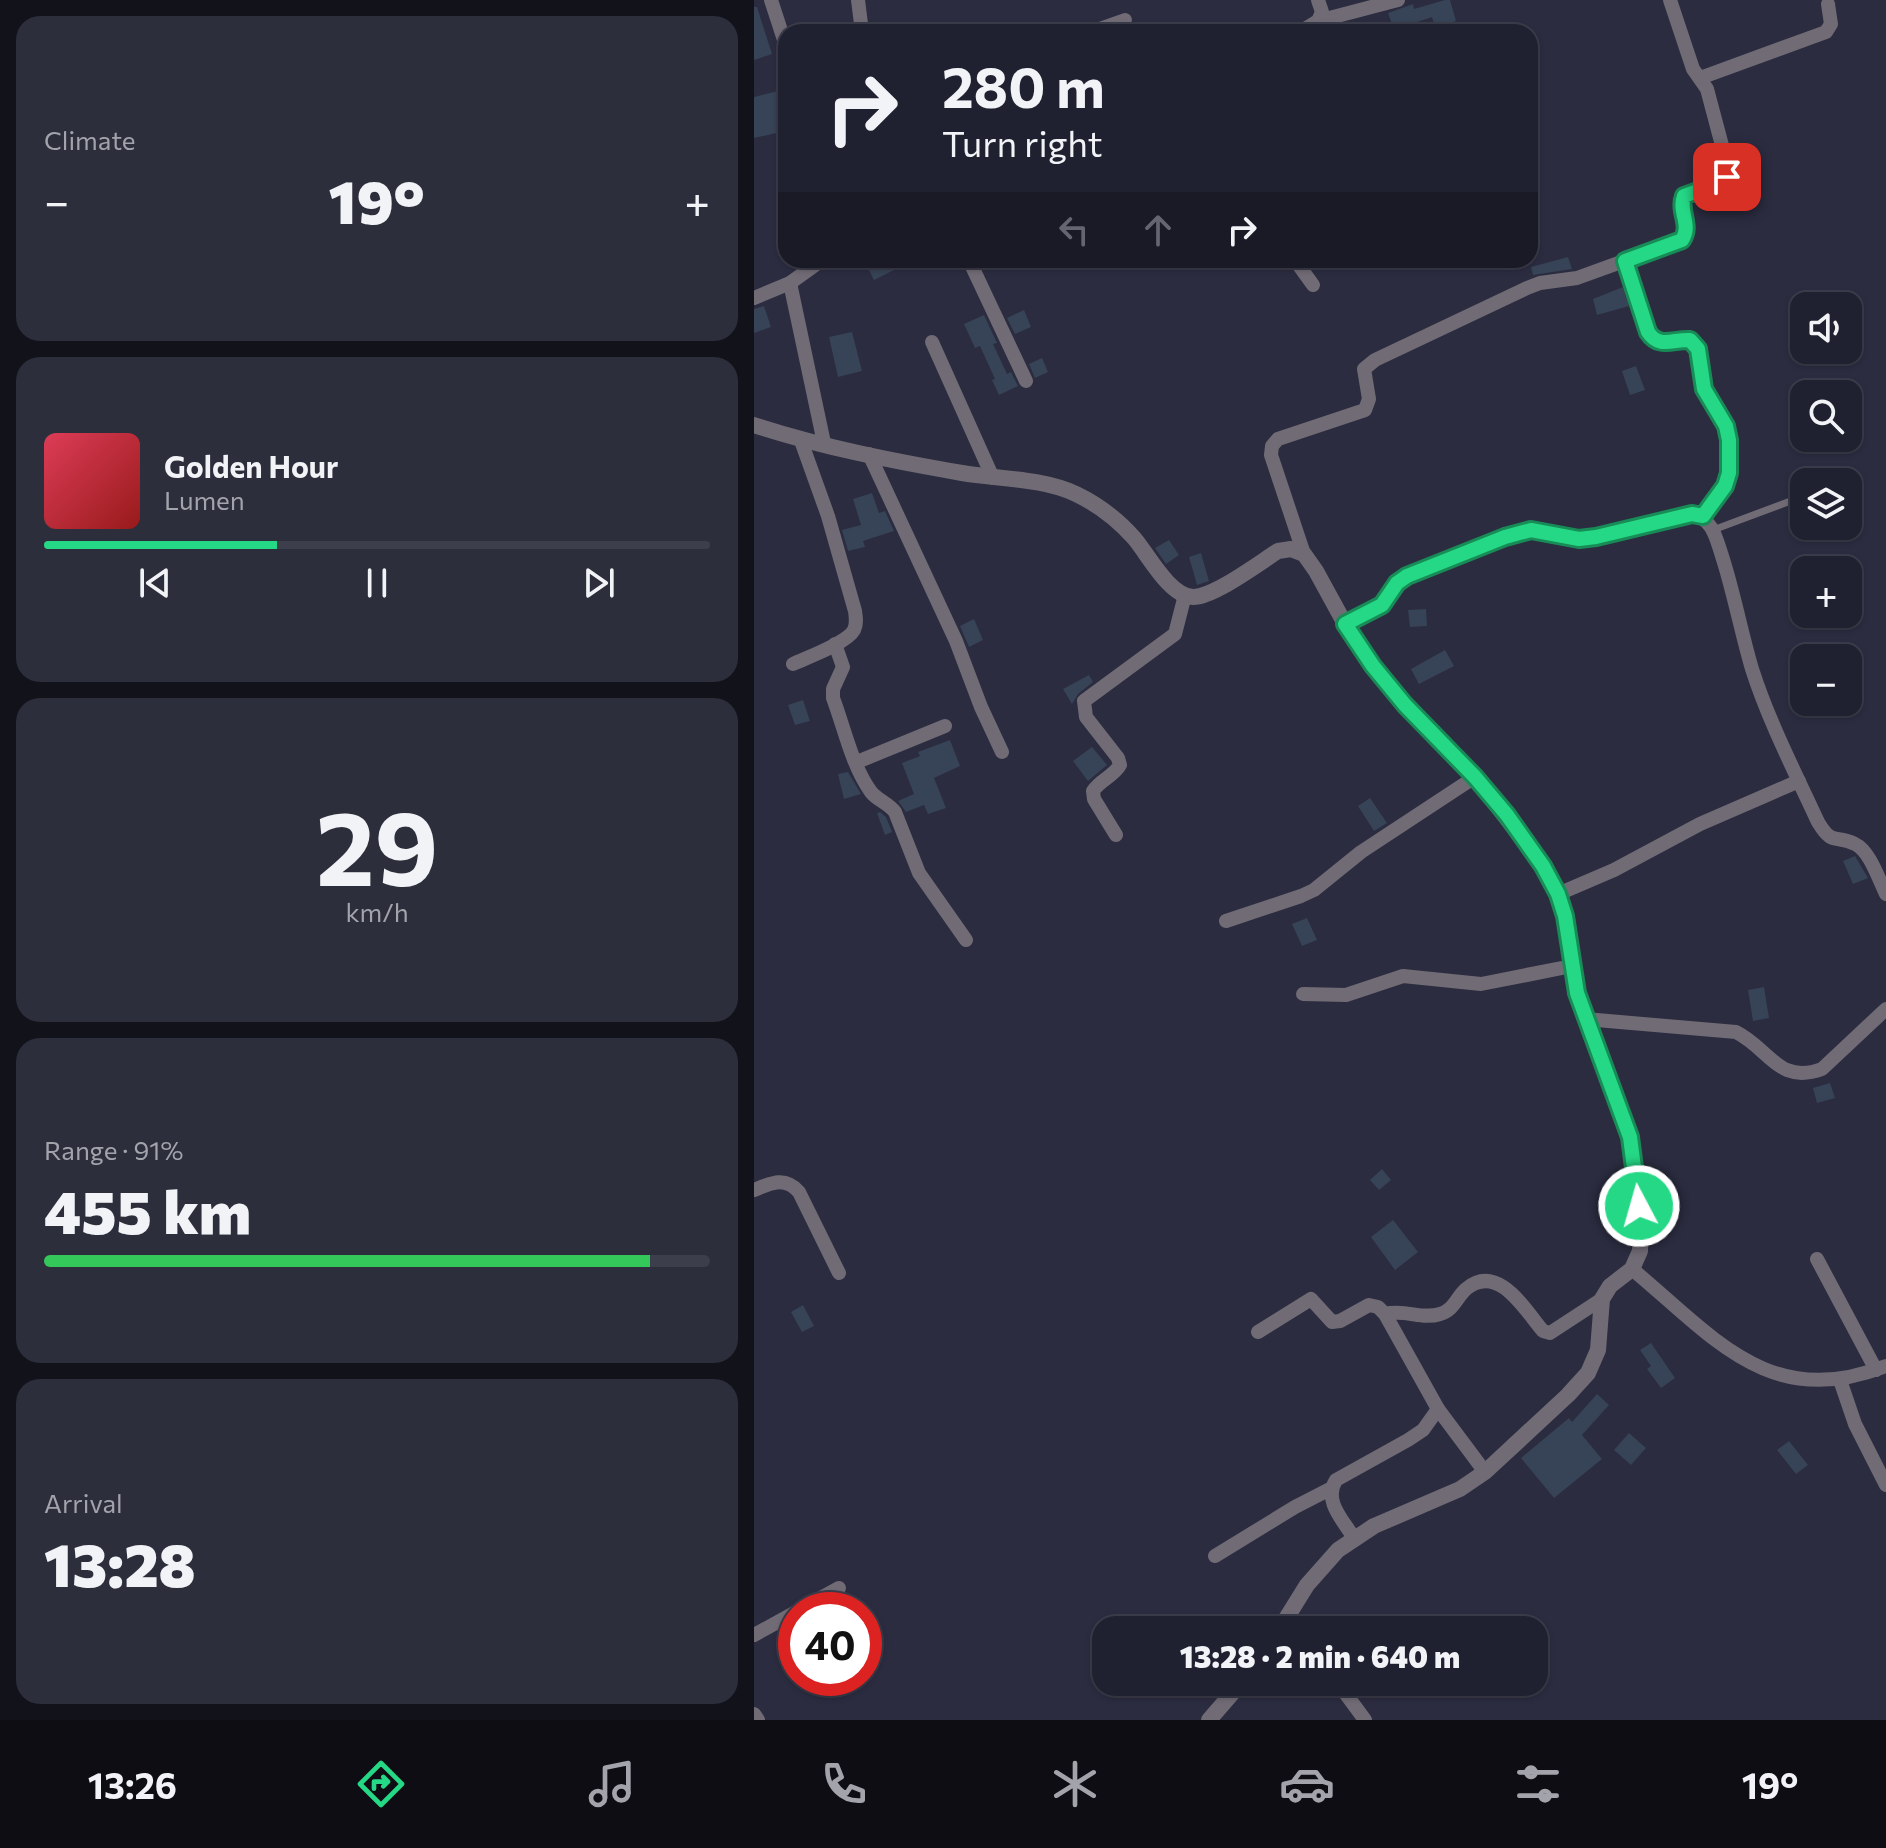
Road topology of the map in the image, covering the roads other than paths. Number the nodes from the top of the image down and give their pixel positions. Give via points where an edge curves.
1 (771, 0) edge
2 (858, 0) edge
3 (1318, 0) edge
4 (1398, 0) edge
5 (1670, 0) edge
6 (1828, 4) dead end
7 (1125, 20) dead end
8 (1318, 21) junction
9 (779, 24) edge
10 (861, 24) edge
11 (1114, 24) edge
12 (1313, 24) edge
13 (1700, 78) junction
14 (1625, 261) junction
15 (811, 268) edge
16 (973, 268) edge
17 (1301, 268) edge
18 (790, 283) junction
19 (1313, 285) dead end
20 (754, 298) edge
21 (932, 342) dead end
22 (1026, 381) dead end
23 (754, 425) edge
24 (800, 438) junction
25 (824, 443) junction
26 (869, 454) junction
27 (993, 478) junction
28 (1790, 501) edge
29 (1703, 516) junction
30 (1713, 530) junction
31 (1304, 554) junction
32 (1185, 595) junction
33 (1345, 624) junction
34 (835, 644) junction
35 (793, 664) dead end
36 (945, 726) dead end
37 (1002, 752) dead end
38 (857, 762) junction
39 (1475, 777) junction
40 (1799, 781) junction
41 (1116, 835) dead end
42 (1558, 894) junction
43 (1886, 894) edge
44 (1226, 921) dead end
45 (966, 940) dead end
46 (1572, 966) junction
47 (1303, 994) dead end
48 (1886, 1009) edge
49 (1585, 1019) junction
50 (754, 1190) edge
51 (1817, 1259) dead end
52 (1632, 1269) junction
53 (839, 1273) dead end
54 (1602, 1299) junction
55 (1385, 1314) junction
56 (1258, 1332) dead end
57 (1881, 1368) edge
58 (1840, 1380) junction
59 (1438, 1409) junction
60 (1485, 1472) junction
61 (1886, 1485) edge
62 (1330, 1489) junction
63 (1354, 1538) junction
64 (1215, 1556) dead end
65 (839, 1588) dead end
66 (832, 1592) edge
67 (1291, 1616) edge
68 (778, 1622) edge
69 (754, 1635) edge
70 (1230, 1696) edge
71 (1347, 1696) edge
72 (754, 1714) edge
73 (758, 1720) edge
74 (1209, 1720) edge
75 (1365, 1720) edge

1 - 9 street
2 - 10 street
3 - 8 street
4 - 8 street
5 - 13 street
6 - 13 street via 1831,24 1826,32
7 - 11 street
8 - 12 street
13 - 14 street via 1727,177 1684,196 1681,208 1687,227 1682,240
14 - 29 street via 1648,332 1660,344 1690,340 1698,349 1704,389 1726,426 1729,473
14 - 31 street via 1527,288 1375,360 1364,369 1369,399 1365,410 1278,439 1271,455
15 - 18 street
16 - 22 street
17 - 19 street
18 - 20 street
18 - 25 street
21 - 27 street
23 - 24 street
24 - 25 street
24 - 34 street via 855,611 852,634
25 - 26 street
26 - 27 street
26 - 37 street
27 - 32 street via 1074,493 1103,510
28 - 30 lane
29 - 30 street
29 - 33 street via 1579,539 1531,530 1505,537 1407,576 1382,605
30 - 40 street via 1752,668
31 - 32 street via 1278,551 1211,591
31 - 33 street
32 - 41 street via 1175,634 1166,644 1084,701 1086,717 1120,765 1093,791
33 - 39 street via 1397,695
34 - 35 street
34 - 38 street via 843,667 833,698
36 - 38 street
38 - 45 street via 872,794 895,812 919,873
39 - 42 street
39 - 44 street via 1361,852 1314,890
40 - 42 street
40 - 43 street via 1825,833 1861,849
42 - 46 street
46 - 47 street via 1481,984 1403,976 1346,995
46 - 49 street
48 - 49 street via 1822,1069 1809,1073 1784,1070 1736,1032
49 - 52 street via 1630,1137 1641,1228
50 - 53 street via 780,1181 792,1184
51 - 57 street
52 - 54 street
52 - 58 street via 1752,1366 1792,1379
54 - 55 street via 1550,1333 1508,1288 1486,1281 1473,1284 1437,1316 1400,1310
54 - 60 street via 1598,1350 1588,1373
55 - 56 street via 1369,1305 1332,1322 1311,1299
55 - 59 street
57 - 58 street
58 - 61 street
59 - 60 street
59 - 62 street via 1423,1430 1336,1480
60 - 63 street
62 - 63 street via 1331,1501
62 - 64 street
63 - 67 street via 1321,1566
65 - 66 street
68 - 69 street
70 - 74 street
71 - 75 street
72 - 73 street

